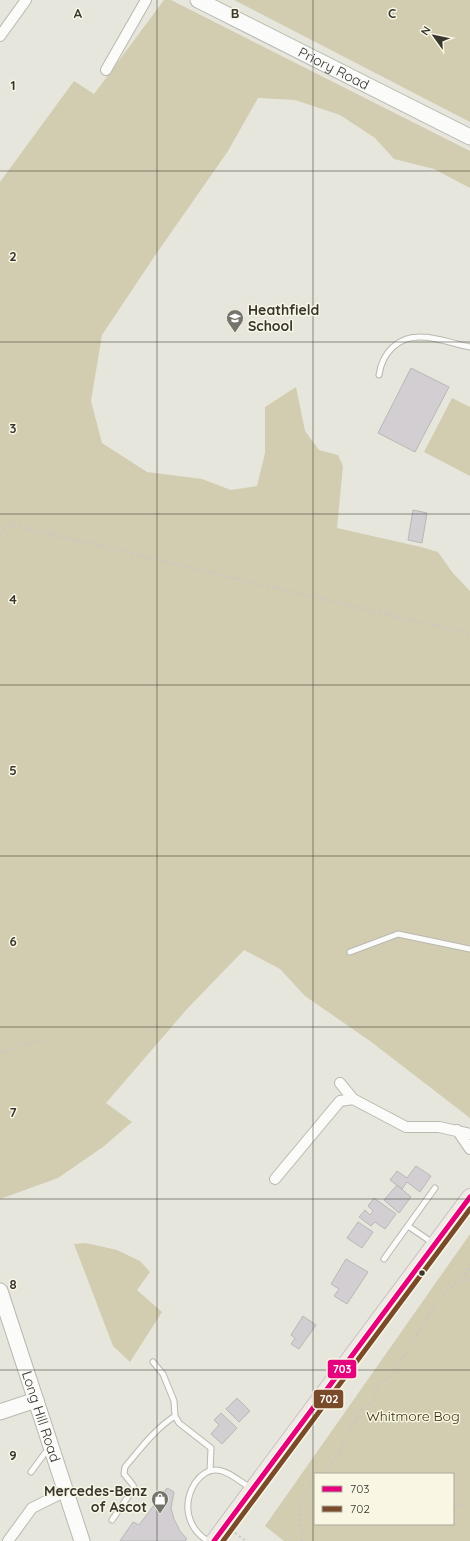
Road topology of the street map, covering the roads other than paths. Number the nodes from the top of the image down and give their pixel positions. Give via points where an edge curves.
1 (26, 0) edge
2 (146, 0) edge
3 (198, 0) edge
4 (0, 36) edge
5 (106, 70) dead end
6 (470, 137) edge
7 (470, 347) edge
8 (379, 376) dead end
9 (470, 949) edge
10 (350, 952) dead end
11 (340, 1083) dead end
12 (353, 1099) junction
13 (457, 1130) junction
14 (470, 1134) edge
15 (470, 1148) edge
16 (275, 1179) dead end
17 (435, 1188) dead end
18 (470, 1197) edge
19 (408, 1226) junction
20 (435, 1244) junction
21 (384, 1259) dead end
22 (0, 1291) edge
23 (153, 1362) dead end
24 (36, 1400) junction
25 (0, 1412) edge
26 (175, 1416) junction
27 (53, 1450) junction
28 (210, 1471) junction
29 (31, 1472) dead end
30 (252, 1489) junction
31 (66, 1491) junction
32 (112, 1520) dead end
33 (8, 1541) edge
34 (82, 1541) edge
35 (208, 1541) edge
36 (214, 1541) edge

1 - 4 street
2 - 5 street
3 - 6 street, Priory Road
7 - 8 lane via 421,337 409,338 389,349
9 - 10 lane via 398,934
11 - 12 street
12 - 13 street via 406,1127 439,1126
12 - 16 street via 340,1101
13 - 14 street
13 - 15 street
17 - 19 lane
18 - 20 main road
19 - 20 lane
19 - 21 lane
20 - 30 main road
22 - 24 street, Long Hill Road
23 - 26 lane via 163,1374 174,1401
24 - 25 street
24 - 27 street, Long Hill Road
26 - 28 lane via 211,1448
26 - 32 lane via 154,1432 125,1467 124,1474 134,1488
27 - 29 lane via 45,1452
27 - 31 street, Long Hill Road
28 - 30 lane via 226,1473
28 - 35 lane via 197,1480 187,1507 190,1522 201,1537
30 - 36 main road
31 - 33 street via 32,1508
31 - 34 street, Long Hill Road

